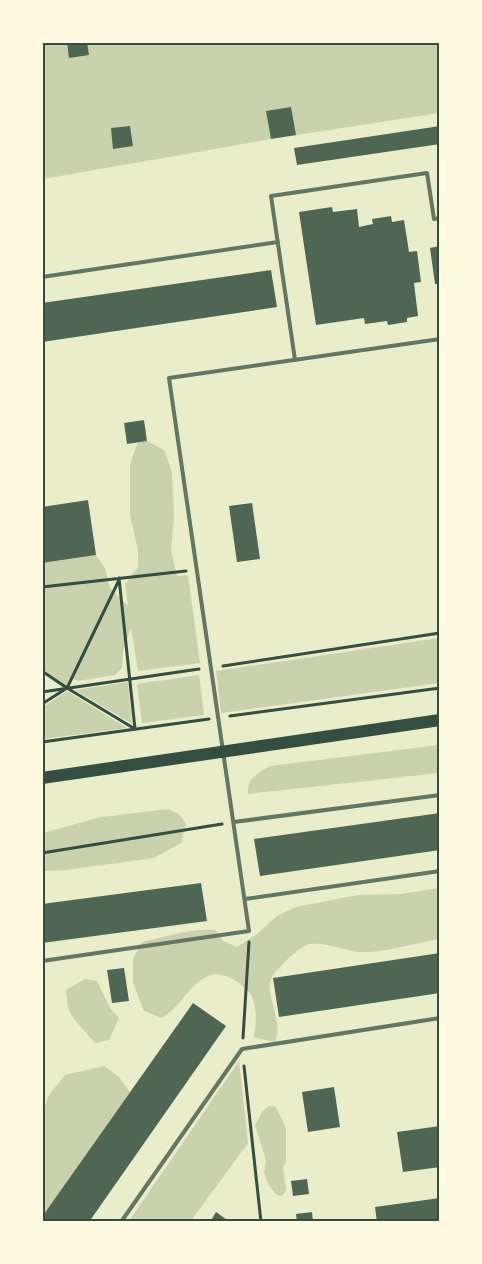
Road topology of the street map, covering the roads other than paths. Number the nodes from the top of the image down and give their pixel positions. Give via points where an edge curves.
1 (440, 218) edge
2 (278, 242) junction
3 (42, 277) edge
4 (440, 339) edge
5 (295, 360) junction
6 (440, 720) edge
7 (224, 751) junction
8 (42, 778) edge
9 (440, 795) edge
10 (234, 822) junction
11 (440, 871) edge
12 (245, 899) junction
13 (42, 961) edge
14 (440, 1018) edge
15 (121, 1222) edge

1 - 2 lane via 434,219 427,173 417,174 271,196
2 - 3 lane
2 - 5 lane
4 - 5 lane
5 - 7 lane via 170,378
6 - 7 main road
7 - 8 main road
7 - 10 lane
9 - 10 lane
10 - 12 lane
11 - 12 lane
12 - 13 lane via 249,931
14 - 15 lane via 242,1049

